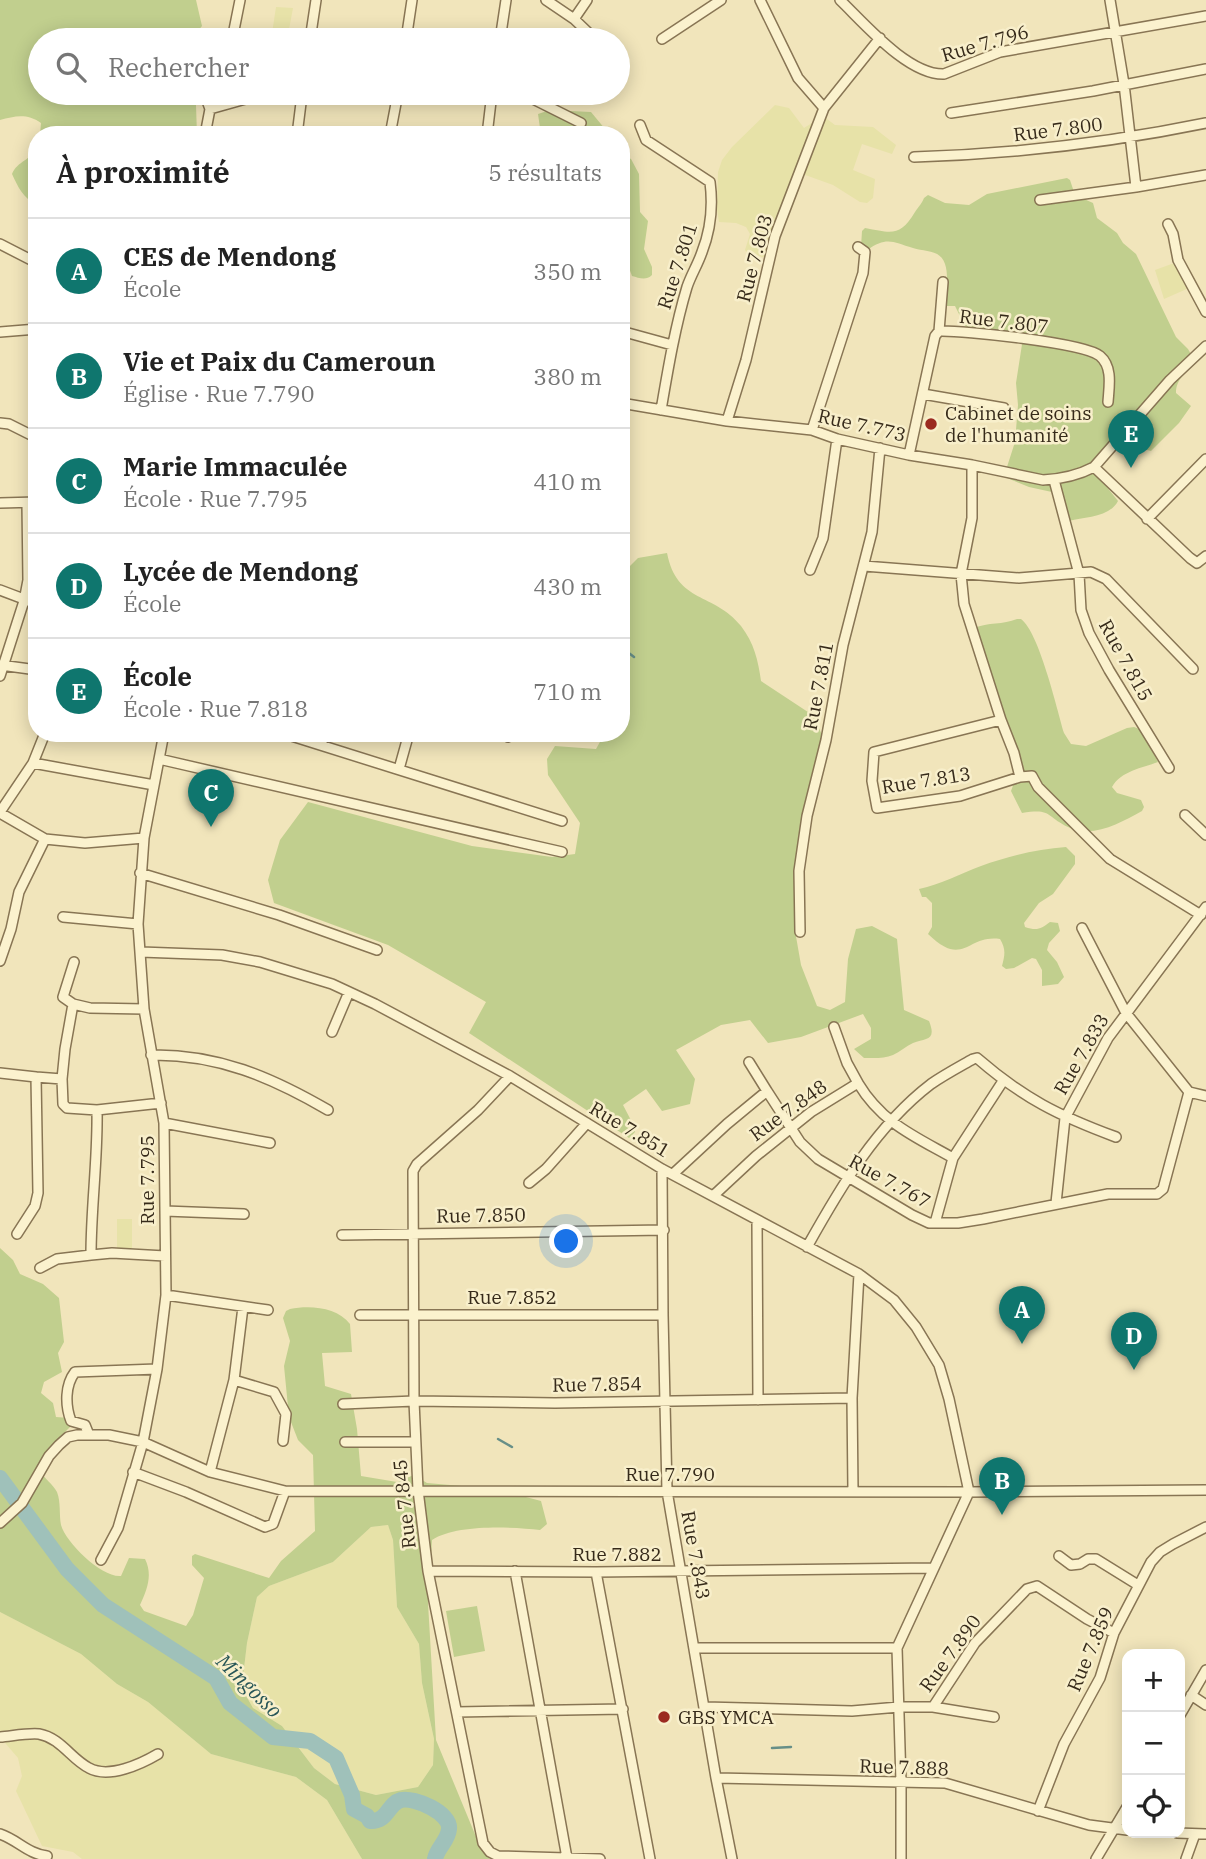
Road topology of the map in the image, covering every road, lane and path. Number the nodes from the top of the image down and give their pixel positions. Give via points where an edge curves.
1 (240, 0) edge
2 (316, 0) edge
3 (412, 0) edge
4 (506, 0) edge
5 (546, 0) edge
6 (587, 0) edge
7 (721, 0) edge
8 (760, 0) edge
9 (840, 0) edge
10 (1110, 0) edge
11 (1206, 16) edge
12 (574, 19) junction
13 (234, 28) edge
14 (312, 28) edge
15 (408, 28) edge
16 (502, 28) edge
17 (583, 28) edge
18 (1116, 31) junction
19 (880, 38) junction
20 (662, 39) dead end
21 (1206, 69) edge
22 (1124, 84) junction
23 (209, 105) edge
24 (221, 105) edge
25 (301, 105) edge
26 (396, 105) edge
27 (491, 105) edge
28 (545, 105) edge
29 (210, 108) junction
30 (824, 108) junction
31 (951, 113) dead end
32 (581, 123) dead end
33 (1206, 123) edge
34 (640, 125) dead end
35 (207, 126) edge
36 (297, 126) edge
37 (392, 126) edge
38 (488, 126) edge
39 (1132, 138) junction
40 (914, 156) dead end
41 (1206, 175) edge
42 (1136, 187) junction
43 (1040, 200) dead end
44 (1168, 224) dead end
45 (0, 244) edge
46 (858, 247) dead end
47 (28, 258) edge
48 (943, 282) dead end
49 (1206, 312) edge
50 (28, 330) edge
51 (939, 331) junction
52 (0, 332) edge
53 (630, 333) edge
54 (672, 345) junction
55 (1204, 352) edge
56 (923, 394) junction
57 (1108, 402) dead end
58 (630, 404) edge
59 (1004, 408) dead end
60 (661, 410) junction
61 (727, 421) junction
62 (0, 423) edge
63 (812, 430) junction
64 (28, 434) edge
65 (837, 439) junction
66 (880, 448) junction
67 (909, 455) junction
68 (1206, 459) edge
69 (972, 465) junction
70 (1094, 467) junction
71 (1054, 480) junction
72 (0, 503) edge
73 (28, 503) edge
74 (1147, 519) junction
75 (1206, 556) edge
76 (1197, 564) junction
77 (864, 566) junction
78 (810, 570) dead end
79 (1206, 571) edge
80 (961, 574) junction
81 (1079, 575) junction
82 (28, 576) edge
83 (0, 590) edge
84 (24, 601) junction
85 (28, 602) edge
86 (2, 665) edge
87 (1193, 668) dead end
88 (28, 669) edge
89 (0, 676) edge
90 (1001, 720) junction
91 (41, 742) edge
92 (162, 742) edge
93 (311, 742) edge
94 (322, 742) edge
95 (406, 742) edge
96 (321, 745) junction
97 (159, 759) junction
98 (33, 763) junction
99 (1169, 768) dead end
100 (399, 769) junction
101 (1020, 777) junction
102 (154, 785) junction
103 (0, 812) edge
104 (1185, 815) dead end
105 (562, 821) dead end
106 (1206, 835) edge
107 (144, 838) junction
108 (45, 839) junction
109 (562, 852) dead end
110 (140, 873) junction
111 (1204, 911) edge
112 (63, 917) dead end
113 (138, 924) junction
114 (1082, 928) dead end
115 (800, 932) dead end
116 (377, 950) dead end
117 (141, 952) junction
118 (0, 961) edge
119 (74, 962) dead end
120 (349, 992) junction
121 (73, 1004) junction
122 (144, 1009) junction
123 (1126, 1013) junction
124 (834, 1027) dead end
125 (332, 1032) dead end
126 (151, 1055) junction
127 (749, 1062) dead end
128 (0, 1073) edge
129 (510, 1076) junction
130 (36, 1077) junction
131 (62, 1079) junction
132 (1003, 1081) junction
133 (858, 1083) junction
134 (767, 1091) junction
135 (1189, 1092) junction
136 (1206, 1096) edge
137 (160, 1102) junction
138 (97, 1110) junction
139 (328, 1110) dead end
140 (1065, 1118) junction
141 (164, 1123) junction
142 (587, 1123) junction
143 (890, 1123) junction
144 (790, 1129) junction
145 (1116, 1138) dead end
146 (270, 1143) dead end
147 (953, 1158) junction
148 (663, 1169) junction
149 (673, 1174) junction
150 (846, 1177) junction
151 (529, 1183) dead end
152 (713, 1196) junction
153 (1055, 1203) junction
154 (165, 1211) junction
155 (244, 1214) dead end
156 (757, 1220) junction
157 (935, 1223) junction
158 (664, 1230) junction
159 (17, 1234) dead end
160 (412, 1234) junction
161 (342, 1235) dead end
162 (807, 1247) junction
163 (91, 1255) junction
164 (165, 1256) junction
165 (40, 1268) dead end
166 (859, 1274) junction
167 (166, 1295) junction
168 (243, 1307) junction
169 (268, 1310) dead end
170 (360, 1315) dead end
171 (413, 1315) junction
172 (663, 1315) junction
173 (157, 1369) junction
174 (234, 1380) junction
175 (852, 1398) junction
176 (758, 1400) junction
177 (414, 1401) junction
178 (666, 1401) junction
179 (343, 1404) dead end
180 (89, 1435) junction
181 (284, 1441) dead end
182 (345, 1442) dead end
183 (143, 1443) junction
184 (415, 1443) junction
185 (133, 1472) junction
186 (210, 1472) junction
187 (418, 1490) junction
188 (1206, 1490) edge
189 (285, 1491) junction
190 (853, 1491) junction
191 (667, 1492) junction
192 (969, 1492) junction
193 (0, 1522) edge
194 (1206, 1527) edge
195 (1059, 1556) dead end
196 (101, 1560) dead end
197 (933, 1568) junction
198 (515, 1571) junction
199 (680, 1571) junction
200 (428, 1572) junction
201 (596, 1572) junction
202 (1138, 1585) junction
203 (1114, 1633) junction
204 (695, 1648) junction
205 (897, 1648) junction
206 (1206, 1670) edge
207 (1191, 1695) junction
208 (1206, 1704) edge
209 (705, 1707) junction
210 (899, 1707) junction
211 (933, 1707) junction
212 (623, 1709) junction
213 (541, 1711) junction
214 (457, 1712) junction
215 (1182, 1712) edge
216 (994, 1717) dead end
217 (0, 1737) edge
218 (158, 1754) dead end
219 (716, 1778) junction
220 (901, 1782) junction
221 (1038, 1811) junction
222 (1122, 1816) edge
223 (1114, 1830) junction
224 (1122, 1830) edge
225 (1185, 1833) edge
226 (1195, 1834) junction
227 (1206, 1834) edge
228 (0, 1835) edge
229 (47, 1856) dead end
230 (567, 1858) edge
231 (600, 1859) edge
232 (650, 1859) edge
233 (732, 1859) edge
234 (901, 1859) edge
235 (1096, 1859) edge
236 (1186, 1859) edge

1 - 13 street
2 - 14 street
3 - 15 street
4 - 16 street
5 - 12 street
6 - 12 street
7 - 20 street
8 - 30 street via 798,78
9 - 19 street, Rue 7.796
10 - 18 street
11 - 18 street, Rue 7.796
12 - 17 street
18 - 19 street, Rue 7.796 via 1000,52 944,74 918,68
18 - 22 street
19 - 30 street, Rue 7.803
21 - 22 street
22 - 31 street
22 - 39 street
23 - 29 street
24 - 29 street
25 - 36 street
26 - 37 street
27 - 38 street
28 - 32 street
29 - 35 street
30 - 61 street, Rue 7.803 via 775,236
33 - 39 street, Rue 7.800
34 - 54 street, Rue 7.801 via 646,140 710,182 709,229
39 - 40 street, Rue 7.800 via 991,155
39 - 42 street
41 - 42 street
42 - 43 street
44 - 49 street via 1178,260
45 - 47 street
46 - 63 street via 865,252 863,273
48 - 51 street
50 - 52 street
51 - 56 street, Rue 7.807
51 - 57 street, Rue 7.807 via 1091,351 1101,356 1110,376
53 - 54 street
54 - 60 street, Rue 7.801
55 - 70 street, Rue 7.773 via 1170,380
56 - 59 street
56 - 67 street, Rue 7.807
58 - 60 street, Rue 7.773
60 - 61 street, Rue 7.773
61 - 63 street, Rue 7.773
62 - 64 street
63 - 65 street, Rue 7.773
65 - 66 street, Rue 7.773
65 - 78 street via 825,528
66 - 67 street, Rue 7.773
66 - 77 street, Rue 7.811 via 873,532
67 - 69 street, Rue 7.773
68 - 74 street
69 - 71 street, Rue 7.773
69 - 80 street via 972,518
70 - 71 street, Rue 7.773 via 1078,476
70 - 74 street
71 - 81 street, Rue 7.815
72 - 73 street
74 - 76 street
75 - 76 street
76 - 79 street
77 - 80 street
77 - 115 street, Rue 7.811 via 807,816 799,871
80 - 81 street via 1019,578
80 - 90 street via 964,604
81 - 87 street via 1091,572 1106,579
81 - 99 street, Rue 7.815 via 1081,610 1089,633
82 - 84 street
83 - 84 street
84 - 85 street
84 - 86 street
86 - 88 street
86 - 89 street
90 - 101 street
90 - 101 street, Rue 7.813 via 874,752 872,781 877,808 960,796
91 - 98 street
92 - 97 street, Rue 7.795
93 - 96 street
94 - 96 street
95 - 100 street
96 - 100 street
97 - 102 street, Rue 7.795
97 - 109 street
98 - 102 street
98 - 103 street
100 - 105 street
101 - 111 street via 1032,776 1110,859
102 - 107 street, Rue 7.795
103 - 108 street
104 - 106 street
107 - 108 street via 85,843
107 - 110 street, Rue 7.795
108 - 118 street via 19,892
110 - 113 street, Rue 7.795
110 - 116 street
111 - 123 street, Rue 7.833
112 - 113 street
113 - 117 street, Rue 7.795
114 - 123 street
117 - 120 street, Rue 7.851 via 251,960
117 - 122 street, Rue 7.795
119 - 121 street via 63,997
120 - 125 street
120 - 129 street, Rue 7.851
121 - 122 street
121 - 131 street
122 - 126 street, Rue 7.795
123 - 135 street
123 - 140 street, Rue 7.833
124 - 133 street
126 - 137 street, Rue 7.795
126 - 139 street via 234,1065
127 - 134 street, Rue 7.767
128 - 130 street
129 - 142 street, Rue 7.851
129 - 160 street, Rue 7.845 via 412,1171
130 - 131 street
130 - 159 street via 38,1193
131 - 138 street via 67,1108
132 - 140 street
132 - 143 street via 975,1058 931,1084
132 - 147 street
133 - 143 street
133 - 144 street, Rue 7.848
134 - 144 street, Rue 7.767
134 - 149 street
135 - 136 street
135 - 153 street, Rue 7.767 via 1163,1189 1157,1194 1108,1194
137 - 138 street
137 - 141 street, Rue 7.795
138 - 163 street
140 - 145 street
140 - 153 street, Rue 7.833
141 - 146 street
141 - 154 street, Rue 7.795
142 - 148 street, Rue 7.851
142 - 151 street
143 - 147 street
143 - 150 street
144 - 150 street, Rue 7.767 via 818,1159
144 - 152 street, Rue 7.848
147 - 157 street
148 - 149 street, Rue 7.851
148 - 158 street, Rue 7.843
149 - 152 street, Rue 7.851
150 - 157 street, Rue 7.767 via 912,1216
150 - 162 street
152 - 156 street, Rue 7.851
153 - 157 street, Rue 7.767 via 983,1219
154 - 155 street
154 - 164 street, Rue 7.795
156 - 162 street, Rue 7.851
156 - 176 street
158 - 160 street, Rue 7.850
158 - 172 street, Rue 7.843
160 - 161 street, Rue 7.850
160 - 171 street, Rue 7.845
162 - 166 street, Rue 7.851
163 - 164 street
163 - 165 street via 57,1259
164 - 167 street, Rue 7.795
166 - 175 street
166 - 192 street, Rue 7.851 via 894,1300 939,1365
167 - 168 street
167 - 173 street, Rue 7.795
168 - 169 street
168 - 174 street
170 - 171 street, Rue 7.852
171 - 172 street, Rue 7.852
171 - 177 street, Rue 7.845
172 - 178 street, Rue 7.843
173 - 180 street via 75,1371 67,1408 70,1419 87,1427
173 - 183 street, Rue 7.795
174 - 181 street via 274,1392 286,1414
174 - 186 street
175 - 176 street, Rue 7.854
175 - 190 street
176 - 178 street, Rue 7.854
177 - 178 street, Rue 7.854
177 - 179 street, Rue 7.854
177 - 184 street, Rue 7.845
178 - 191 street, Rue 7.843
180 - 183 street
180 - 193 street via 68,1437 59,1445 22,1503
182 - 184 street
183 - 185 street, Rue 7.795
183 - 186 street, Rue 7.790
184 - 187 street, Rue 7.845
185 - 189 street via 265,1527 273,1524
185 - 196 street, Rue 7.795 via 118,1528
186 - 189 street, Rue 7.790
187 - 189 street, Rue 7.790
187 - 191 street, Rue 7.790
187 - 200 street, Rue 7.845
188 - 192 street, Rue 7.790
190 - 191 street, Rue 7.790
190 - 192 street, Rue 7.790
191 - 199 street, Rue 7.843
192 - 197 street
194 - 202 street, Rue 7.859 via 1160,1552
195 - 202 street via 1071,1566 1097,1559
197 - 199 street, Rue 7.882
197 - 205 street
198 - 200 street, Rue 7.882
198 - 201 street, Rue 7.882
198 - 213 street
199 - 201 street, Rue 7.882
199 - 204 street, Rue 7.843
200 - 214 street, Rue 7.845
201 - 212 street
202 - 203 street, Rue 7.859
203 - 211 street, Rue 7.890 via 1037,1586 1030,1587 975,1643
203 - 221 street, Rue 7.859 via 1100,1678 1064,1744
204 - 205 street
204 - 209 street, Rue 7.843
205 - 210 street
206 - 207 street
207 - 208 street
207 - 215 street
209 - 210 street, Rue 7.890 via 852,1711
209 - 219 street, Rue 7.843
210 - 211 street, Rue 7.890
210 - 220 street
211 - 216 street
212 - 213 street
212 - 232 street
213 - 214 street
213 - 230 street
214 - 230 street, Rue 7.845 via 483,1843 498,1856
217 - 218 street via 39,1734 64,1746 89,1769 105,1772
219 - 220 street, Rue 7.888
219 - 233 street, Rue 7.843
220 - 221 street, Rue 7.888 via 945,1783
220 - 234 street
221 - 223 street, Rue 7.888
222 - 223 street
223 - 224 street, Rue 7.888
223 - 235 street
225 - 226 street
226 - 227 street
226 - 236 street
228 - 229 street via 31,1853
230 - 231 street, Rue 7.845

